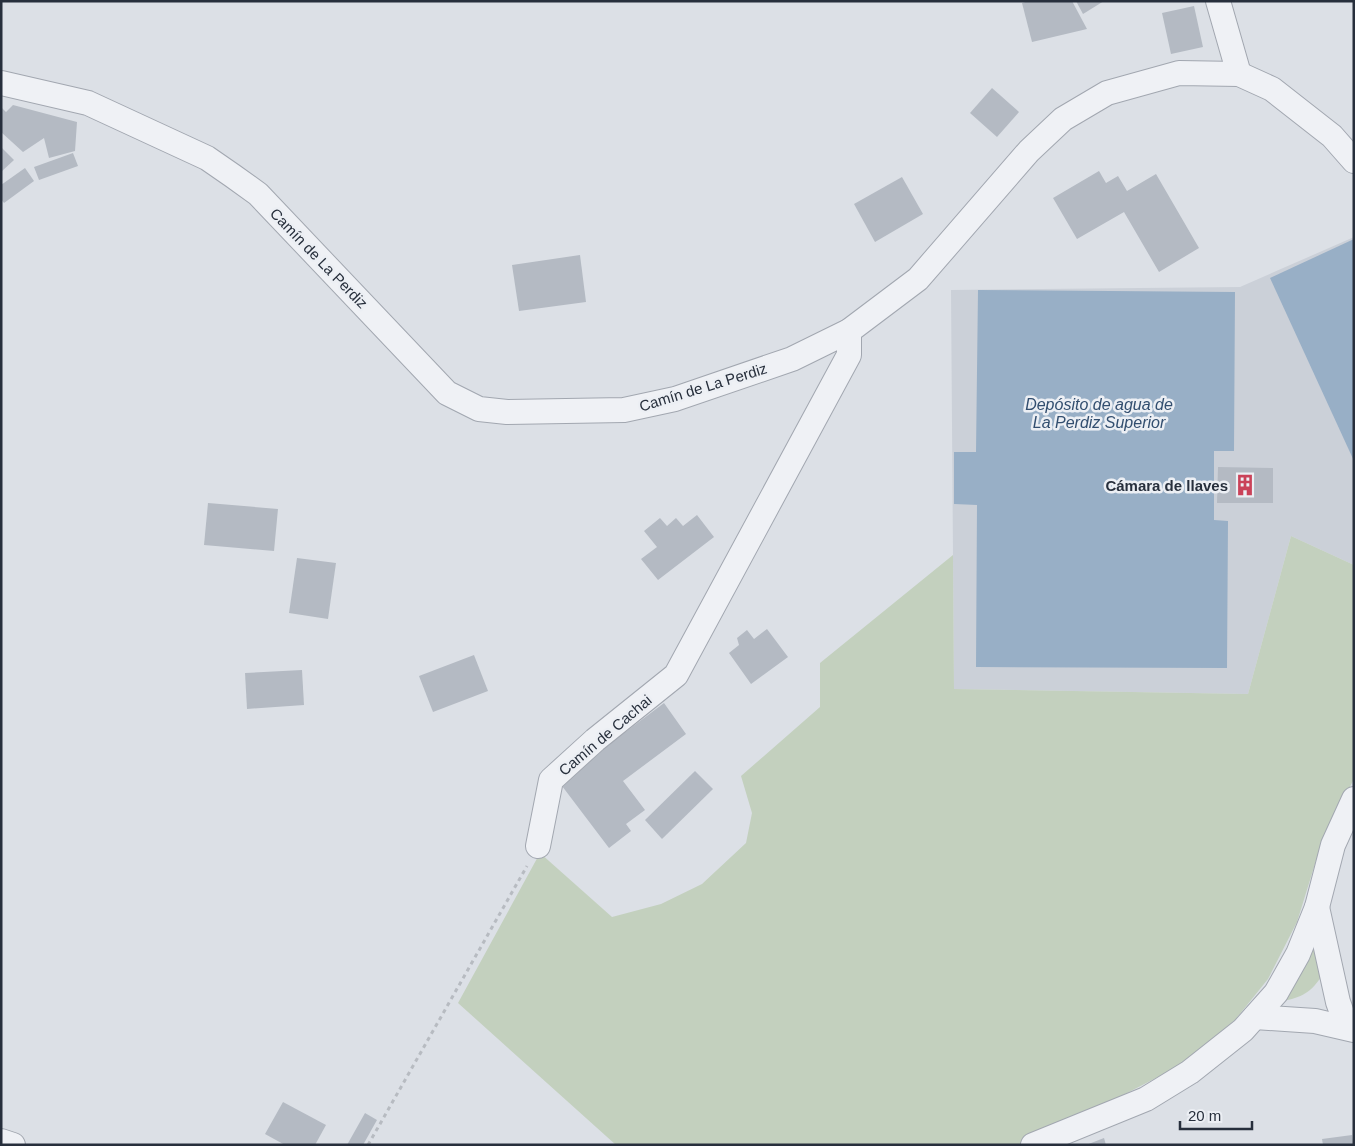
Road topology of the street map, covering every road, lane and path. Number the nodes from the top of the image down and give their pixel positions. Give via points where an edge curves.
1 (1218, 1) edge
2 (1239, 74) junction
3 (1, 83) edge
4 (1354, 161) edge
5 (849, 331) junction
6 (1354, 799) edge
7 (538, 846) joint
8 (1317, 907) junction
9 (1255, 1017) junction
10 (1350, 1029) edge
11 (1, 1141) edge
12 (13, 1145) edge
13 (368, 1145) edge
14 (1033, 1145) edge

1 - 2 street
2 - 4 street, Camín de La Perdiz via 1272,89 1332,136
2 - 5 street, Camín de La Perdiz via 1179,73 1107,93 1063,119 1029,151 918,279
3 - 5 street, Camín de La Perdiz via 88,103 207,158 258,194 447,393 479,409 507,412 624,410 675,399 792,359
5 - 7 street, Camín de Cachai via 849,355 676,675 551,780
6 - 8 street via 1333,845
7 - 13 path
8 - 9 street via 1298,954 1276,993
8 - 10 street via 1338,1002
9 - 10 street via 1315,1021
9 - 14 street via 1190,1072 1146,1100
11 - 12 street

